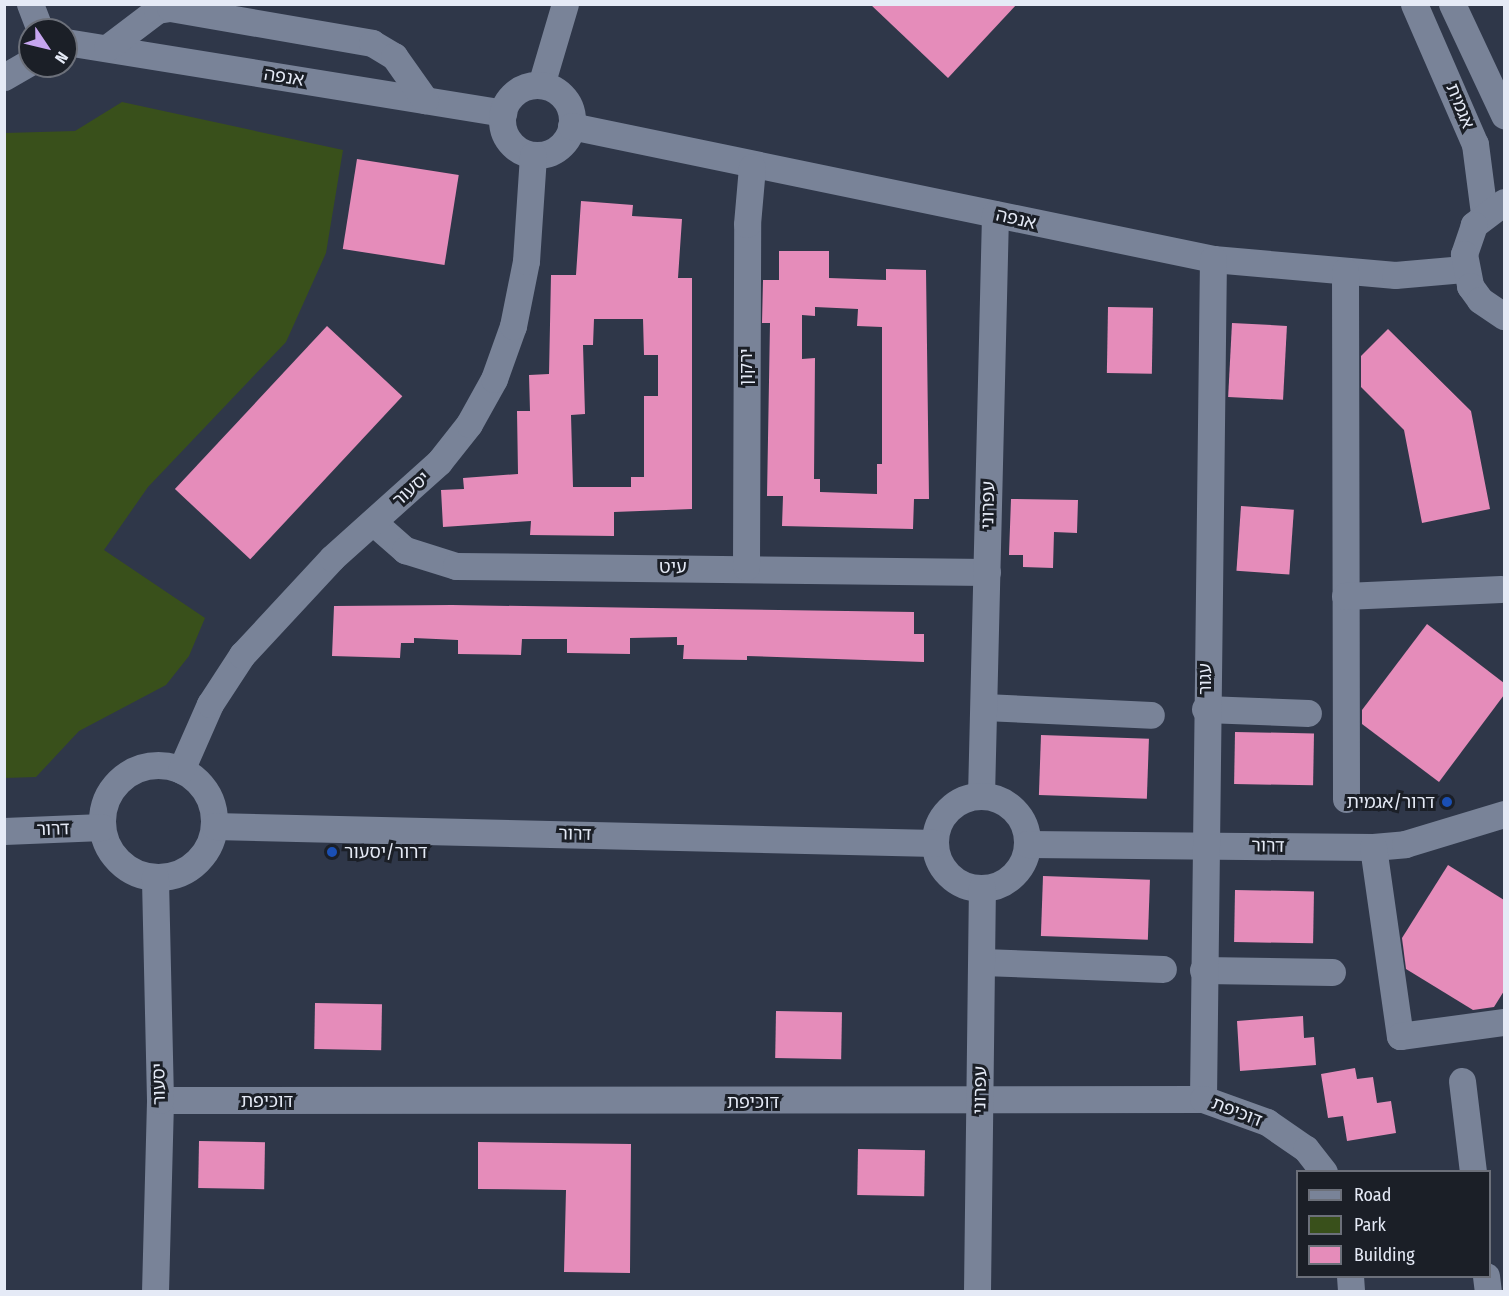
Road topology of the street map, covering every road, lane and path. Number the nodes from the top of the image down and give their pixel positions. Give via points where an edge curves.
1 (565, 4) edge
2 (1414, 4) edge
3 (1452, 4) edge
4 (78, 44) edge
5 (107, 48) junction
6 (18, 69) edge
7 (4, 77) edge
8 (541, 85) junction
9 (425, 100) junction
10 (502, 113) junction
11 (1504, 115) edge
12 (572, 126) junction
13 (533, 155) junction
14 (752, 167) junction
15 (1494, 207) edge
16 (995, 214) junction
17 (1213, 259) junction
18 (1464, 269) junction
19 (1344, 271) junction
20 (1504, 316) edge
21 (373, 522) junction
22 (746, 567) junction
23 (987, 572) junction
24 (1501, 589) dead end
25 (1345, 596) junction
26 (984, 706) junction
27 (1205, 709) junction
28 (1308, 713) dead end
29 (1151, 715) dead end
30 (181, 770) junction
31 (981, 796) junction
32 (1346, 799) dead end
33 (1504, 814) edge
34 (214, 826) junction
35 (102, 827) junction
36 (4, 831) edge
37 (935, 843) junction
38 (1028, 844) junction
39 (1204, 845) junction
40 (1373, 847) junction
41 (155, 877) junction
42 (982, 888) junction
43 (982, 962) junction
44 (1163, 969) dead end
45 (1203, 970) junction
46 (1332, 972) dead end
47 (1504, 1023) edge
48 (1462, 1082) dead end
49 (1203, 1099) junction
50 (160, 1100) junction
51 (980, 1103) junction
52 (1322, 1170) edge
53 (1473, 1170) edge
54 (155, 1292) edge
55 (977, 1292) edge

1 - 8 street
2 - 15 street, אגמית via 1475,144
3 - 11 street, אגמית
4 - 5 street, אנפה
5 - 9 street, אנפה
5 - 9 street via 157,10 170,8 372,43 394,56
6 - 7 street
8 - 10 street via 512,94
8 - 12 street via 568,103
9 - 10 street, אנפה
10 - 13 street via 509,141
12 - 13 street via 553,151
12 - 14 street, אנפה
13 - 21 street, יסעור via 526,261 513,326 494,379 440,462
14 - 16 street, אנפה
14 - 22 street, ירקון via 747,224
15 - 18 street via 1467,239
16 - 17 street, אנפה
16 - 23 street, עפרוני
17 - 19 street, אנפה
17 - 27 street, עגור
18 - 19 street, אנפה via 1413,275
18 - 20 street via 1480,300
19 - 25 street
21 - 22 street, עיט via 405,550 456,566
21 - 30 street, יסעור via 332,558 242,655 210,704
22 - 23 street, עיט
23 - 26 street, עפרוני
24 - 25 street
25 - 32 street
26 - 29 street
26 - 31 street, עפרוני
27 - 28 street
27 - 39 street, עגור
30 - 34 street via 210,798
30 - 35 street via 153,765 125,776 107,799
31 - 37 street via 949,810
31 - 38 street via 996,798 1020,816
33 - 40 street, דרור via 1405,844
34 - 37 street, דרור
34 - 41 street via 195,863
35 - 36 street, דרור
35 - 41 street via 120,862
37 - 42 street via 941,864 955,880
38 - 39 street, דרור
38 - 42 street via 1008,880
39 - 40 street, דרור
39 - 45 street, עגור
40 - 47 street via 1400,1036
41 - 50 street, יסעור
42 - 43 street, עפרוני
43 - 44 street
43 - 51 street, עפרוני
45 - 46 street
45 - 49 street, עגור
48 - 53 street
49 - 51 street, דוכיפת
49 - 52 street, דוכיפת via 1267,1122 1306,1149
50 - 51 street, דוכיפת
50 - 54 street, יסעור
51 - 55 street, עפרוני

